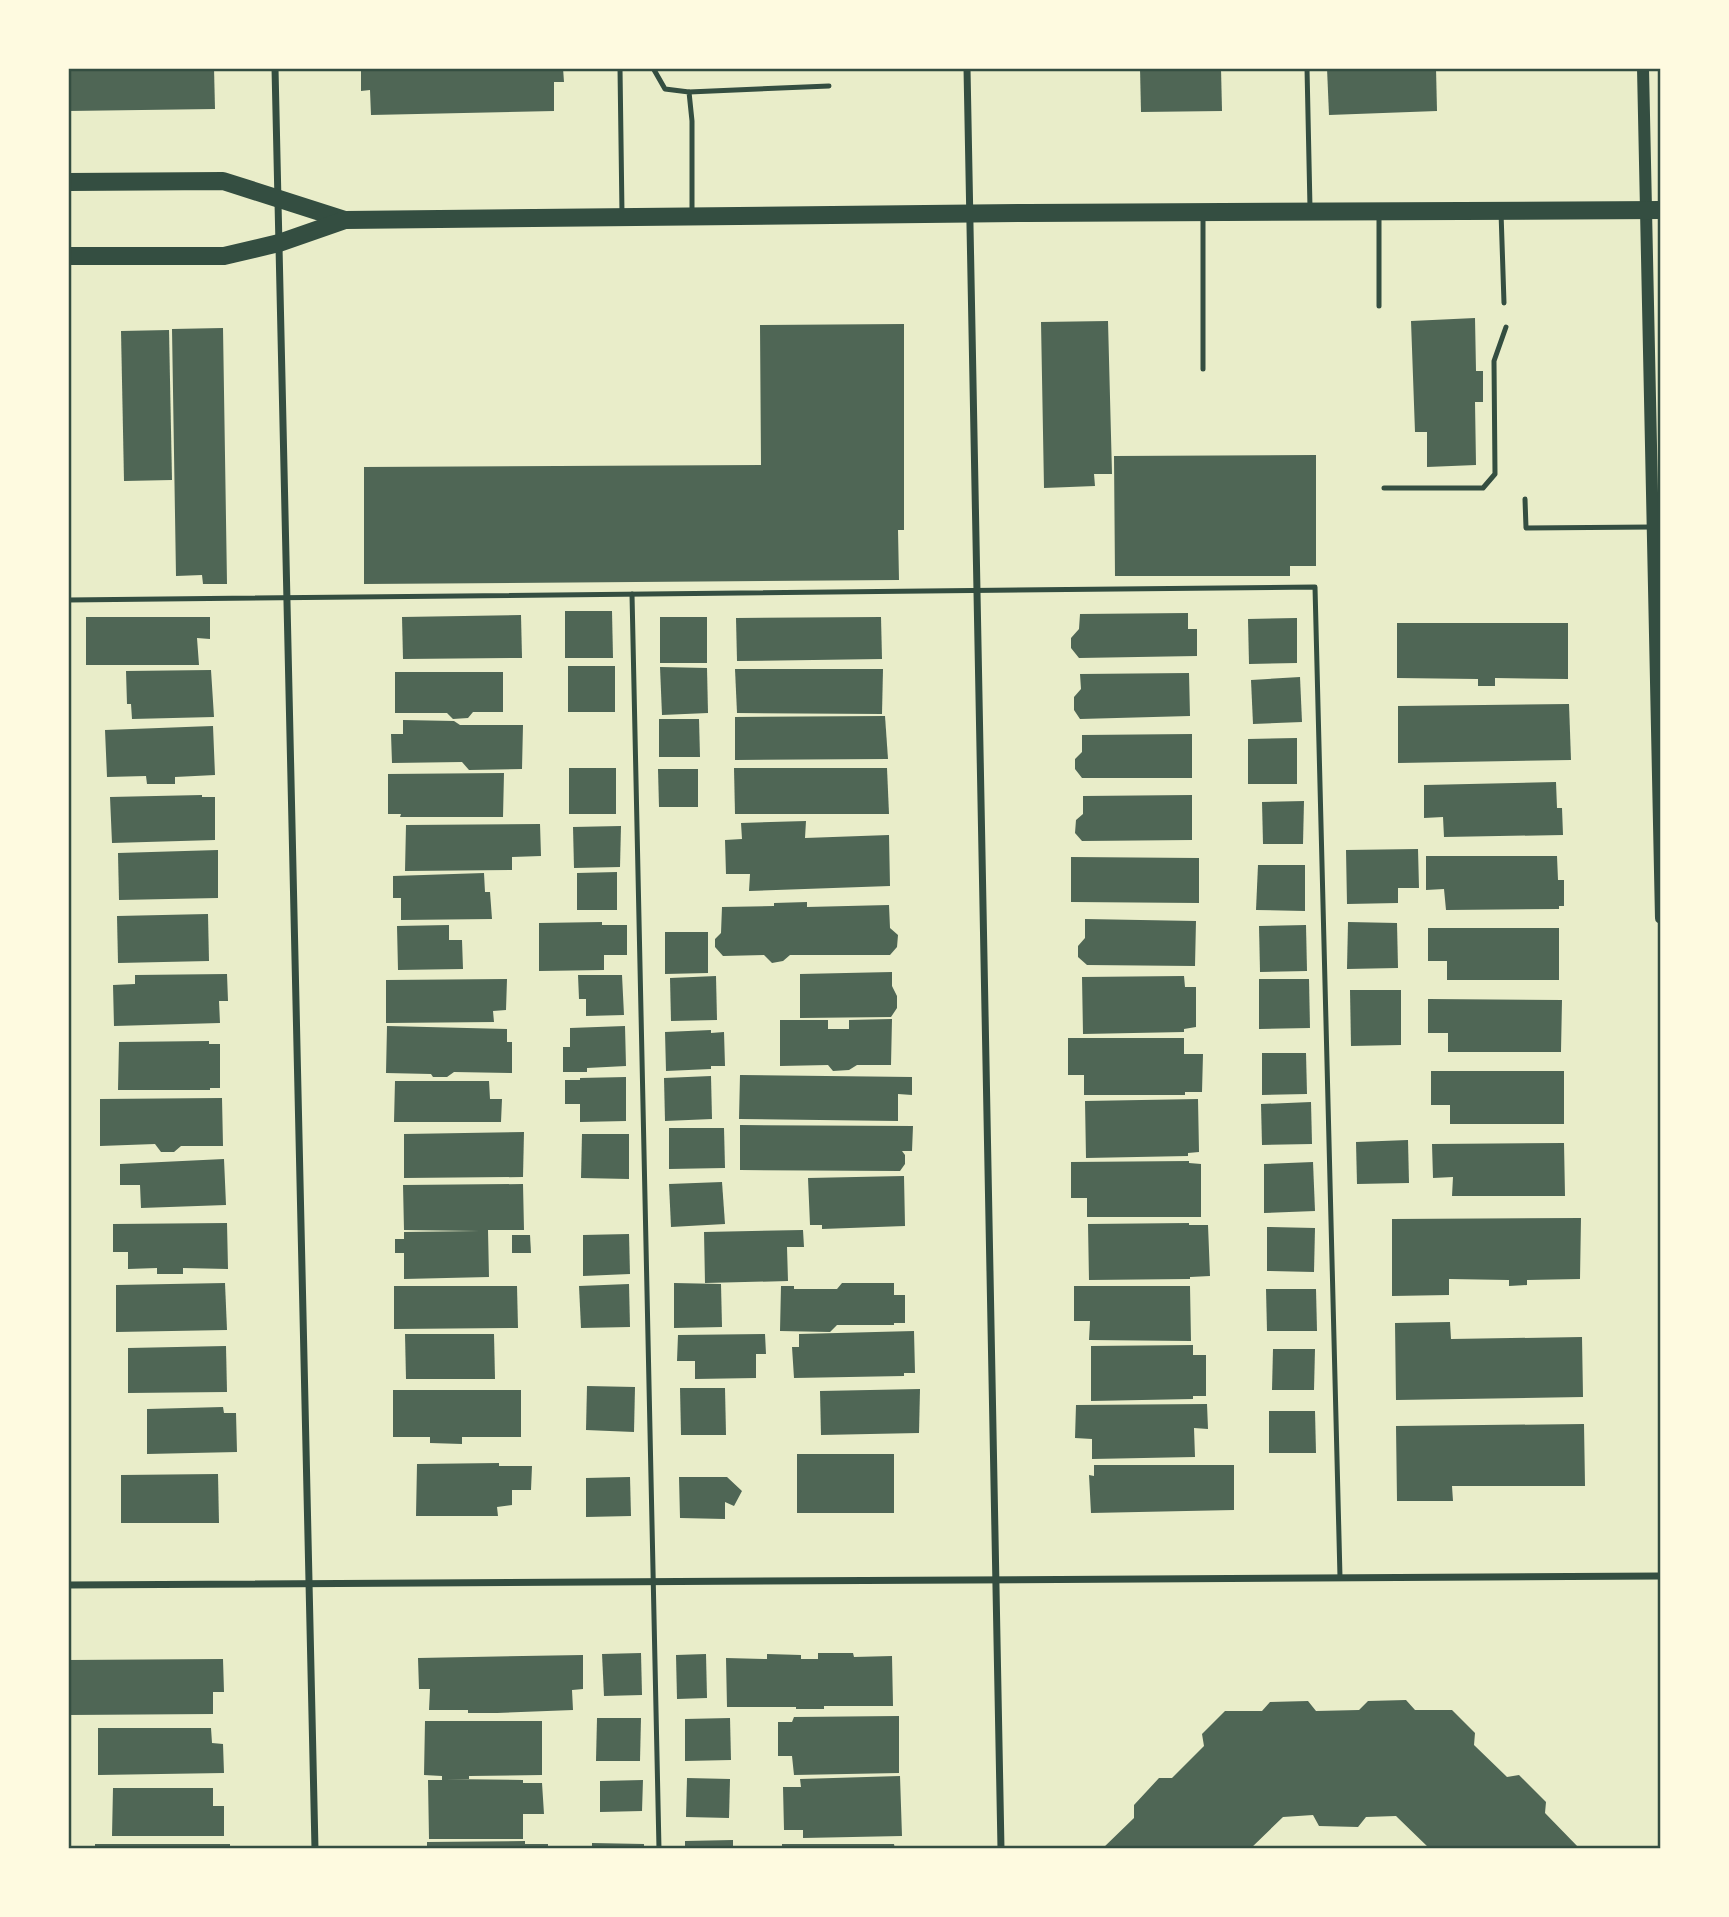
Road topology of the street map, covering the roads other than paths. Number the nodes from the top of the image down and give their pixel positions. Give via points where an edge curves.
1 (275, 68) edge
2 (620, 68) edge
3 (653, 68) edge
4 (967, 68) edge
5 (1307, 68) edge
6 (1643, 68) edge
7 (829, 86) dead end
8 (689, 92) junction
9 (68, 182) edge
10 (277, 197) junction
11 (1310, 211) junction
12 (1379, 211) junction
13 (1501, 211) junction
14 (1654, 211) edge
15 (1203, 212) junction
16 (970, 214) junction
17 (622, 217) junction
18 (692, 217) junction
19 (345, 220) junction
20 (279, 243) junction
21 (68, 256) edge
22 (1504, 303) dead end
23 (1379, 306) dead end
24 (1506, 327) dead end
25 (1203, 369) dead end
26 (1384, 488) dead end
27 (1525, 499) dead end
28 (1652, 527) junction
29 (977, 590) junction
30 (632, 594) junction
31 (286, 597) junction
32 (68, 600) edge
33 (1661, 918) edge
34 (1661, 1576) edge
35 (1340, 1577) junction
36 (995, 1579) junction
37 (653, 1581) junction
38 (309, 1584) junction
39 (68, 1585) edge
40 (315, 1849) edge
41 (659, 1849) edge
42 (1001, 1849) edge

1 - 10 street
2 - 17 lane
3 - 8 lane via 666,89
4 - 16 street
5 - 11 lane
6 - 14 street
7 - 8 lane
8 - 18 lane
9 - 10 main road via 223,181
10 - 19 main road
10 - 20 street
11 - 12 main road
11 - 15 main road
12 - 13 main road
12 - 23 lane
13 - 14 main road
13 - 22 lane
14 - 28 street
15 - 16 main road
15 - 25 lane
16 - 18 main road
16 - 29 street
17 - 18 main road
17 - 19 main road
19 - 20 main road
20 - 21 main road via 224,256
20 - 31 street
24 - 26 lane via 1494,361 1495,474 1482,488
27 - 28 lane via 1526,528
28 - 33 street
29 - 30 lane
29 - 35 lane via 1315,587
29 - 36 street
30 - 31 lane
30 - 37 lane
31 - 32 lane
31 - 38 street
34 - 35 street
35 - 36 street
36 - 37 street
36 - 42 street
37 - 38 street
37 - 41 lane
38 - 39 street
38 - 40 street

